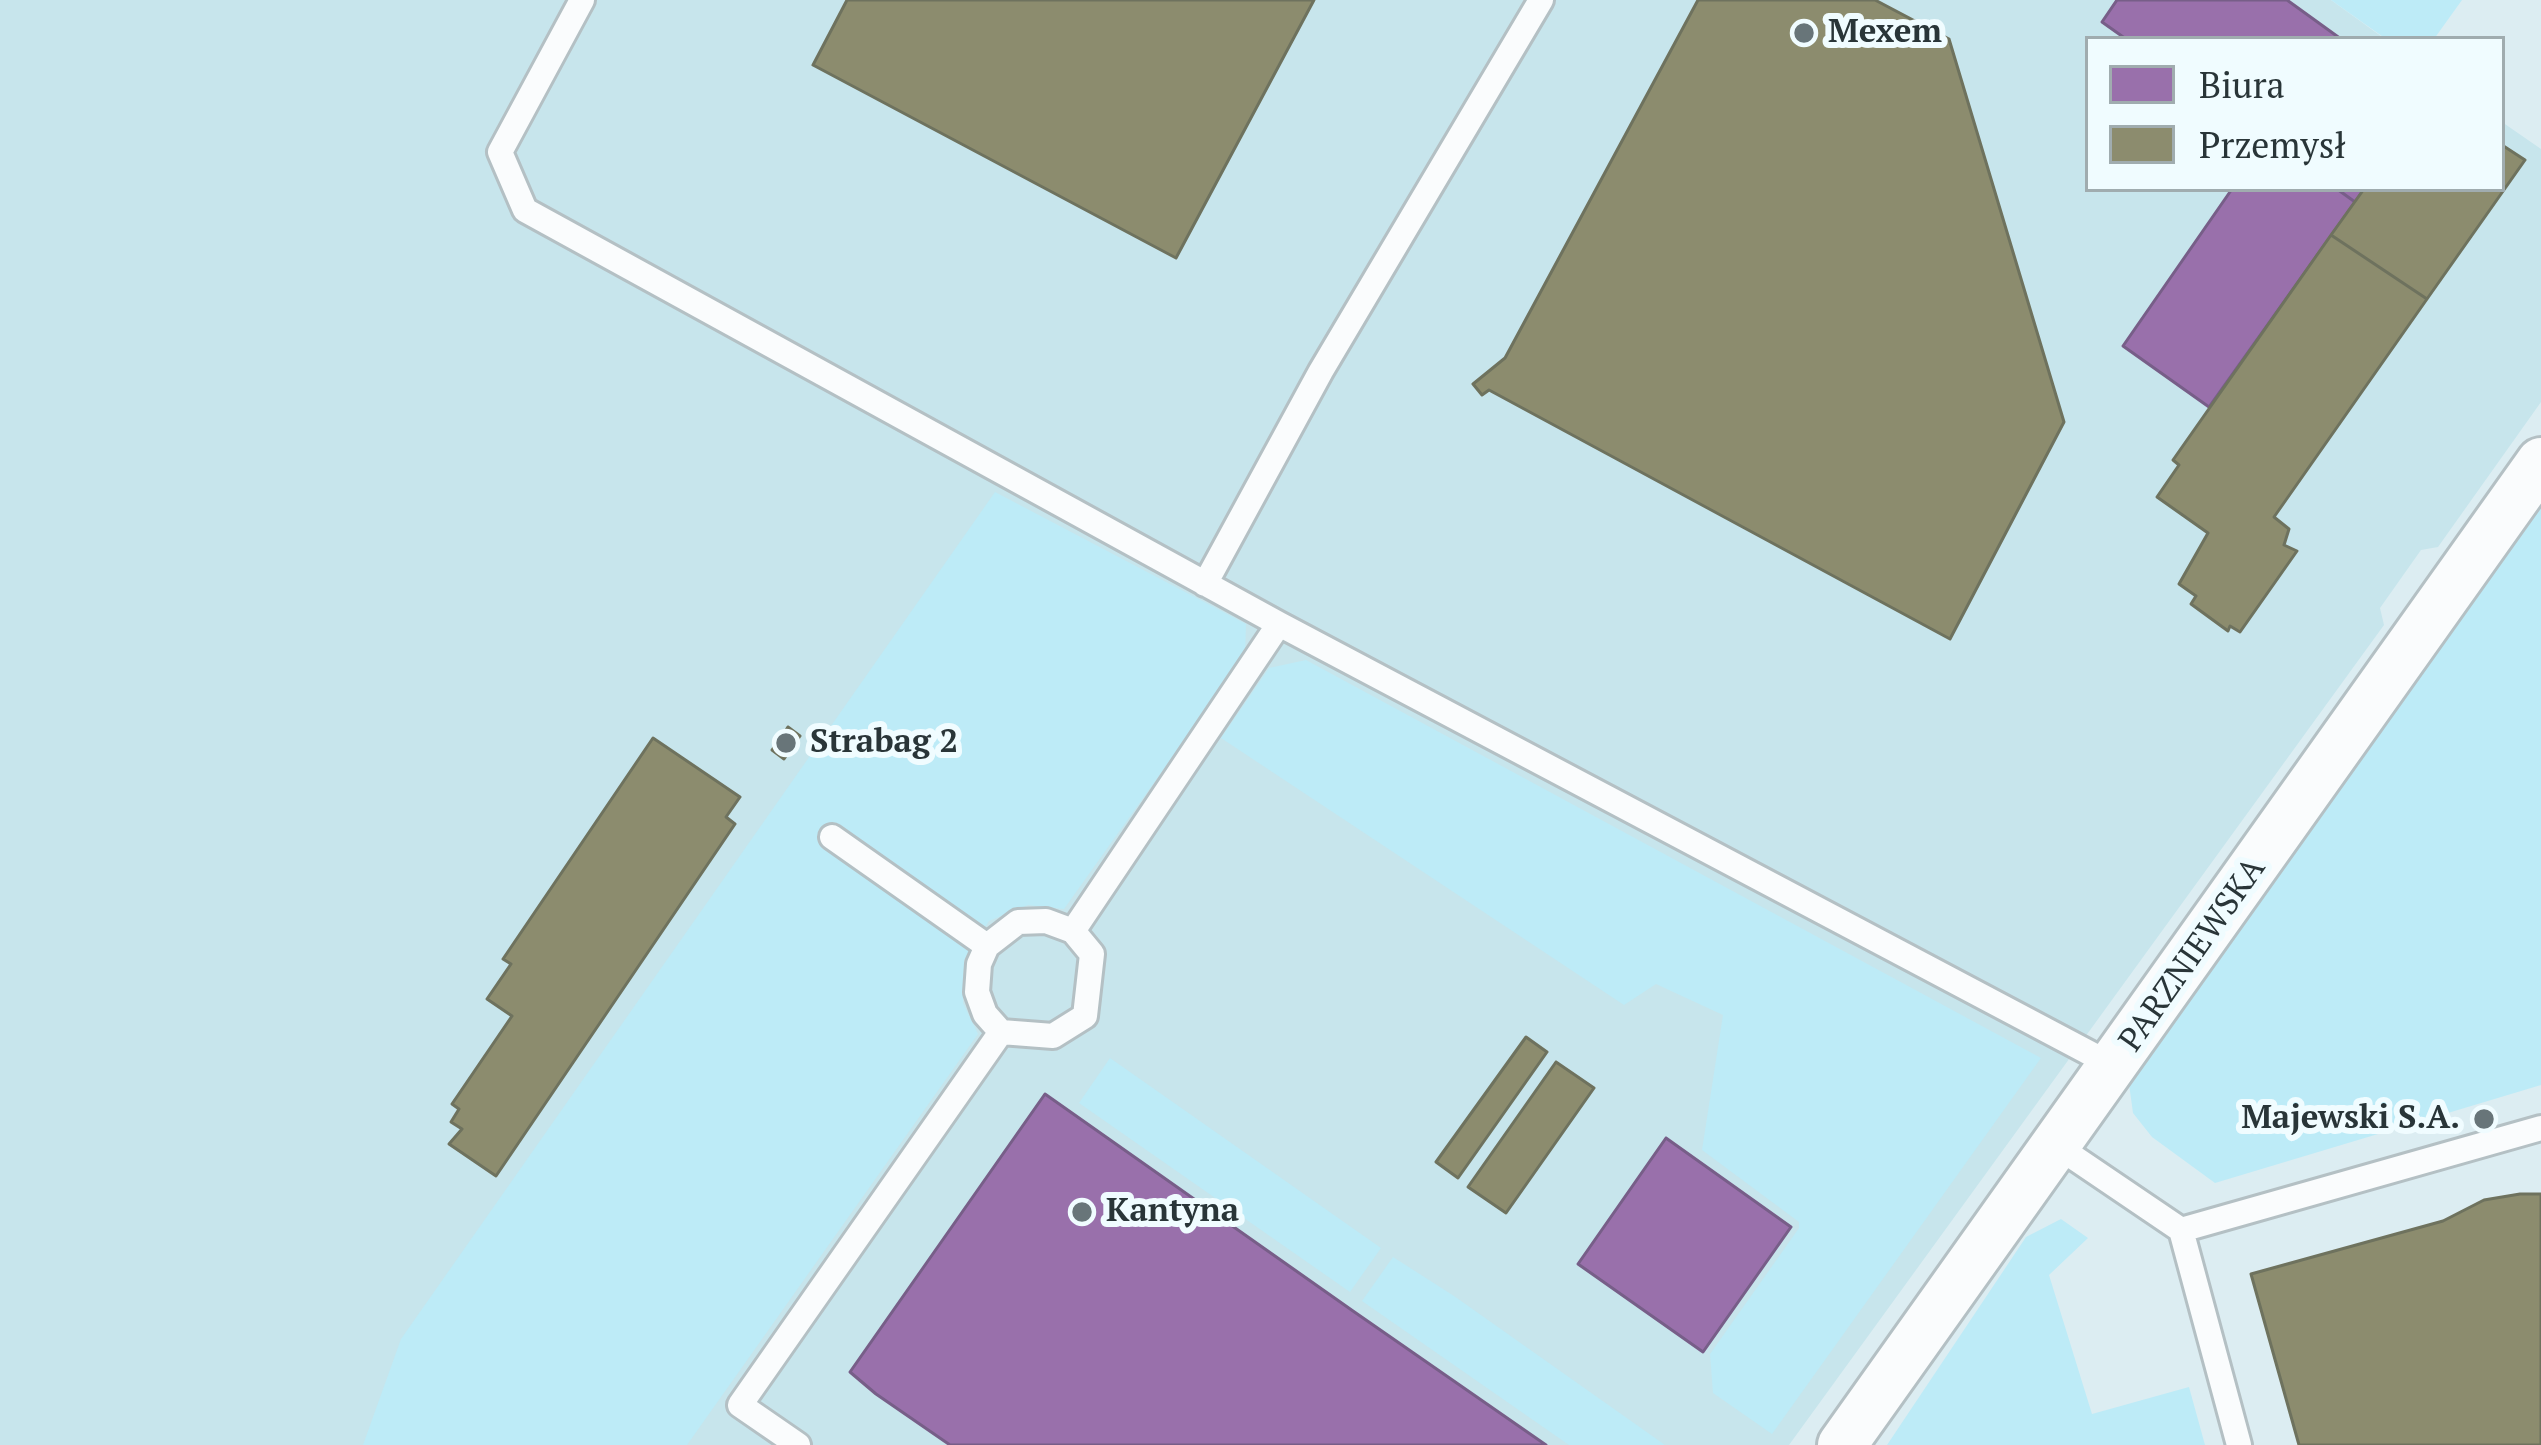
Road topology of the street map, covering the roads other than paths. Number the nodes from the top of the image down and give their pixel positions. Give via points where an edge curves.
1 (581, 0) edge
2 (1541, 0) edge
3 (2541, 462) edge
4 (1205, 584) junction
5 (1279, 624) junction
6 (832, 837) dead end
7 (1073, 931) junction
8 (987, 946) junction
9 (1001, 1032) junction
10 (2114, 1066) junction
11 (2541, 1128) edge
12 (2056, 1146) junction
13 (2181, 1230) junction
14 (798, 1445) edge
15 (1842, 1445) edge
16 (2239, 1445) edge

1 - 4 lane via 500,152 525,210
2 - 4 lane
3 - 10 street, PARZNIEWSKA
4 - 5 lane
5 - 7 lane
5 - 10 lane
6 - 8 lane
7 - 8 lane via 1018,922
7 - 9 lane via 1092,954 1085,1016 1053,1036
8 - 9 lane via 977,992
9 - 14 lane via 740,1405
10 - 12 street, PARZNIEWSKA
11 - 13 lane
12 - 13 lane
12 - 15 street, PARZNIEWSKA
13 - 16 lane

